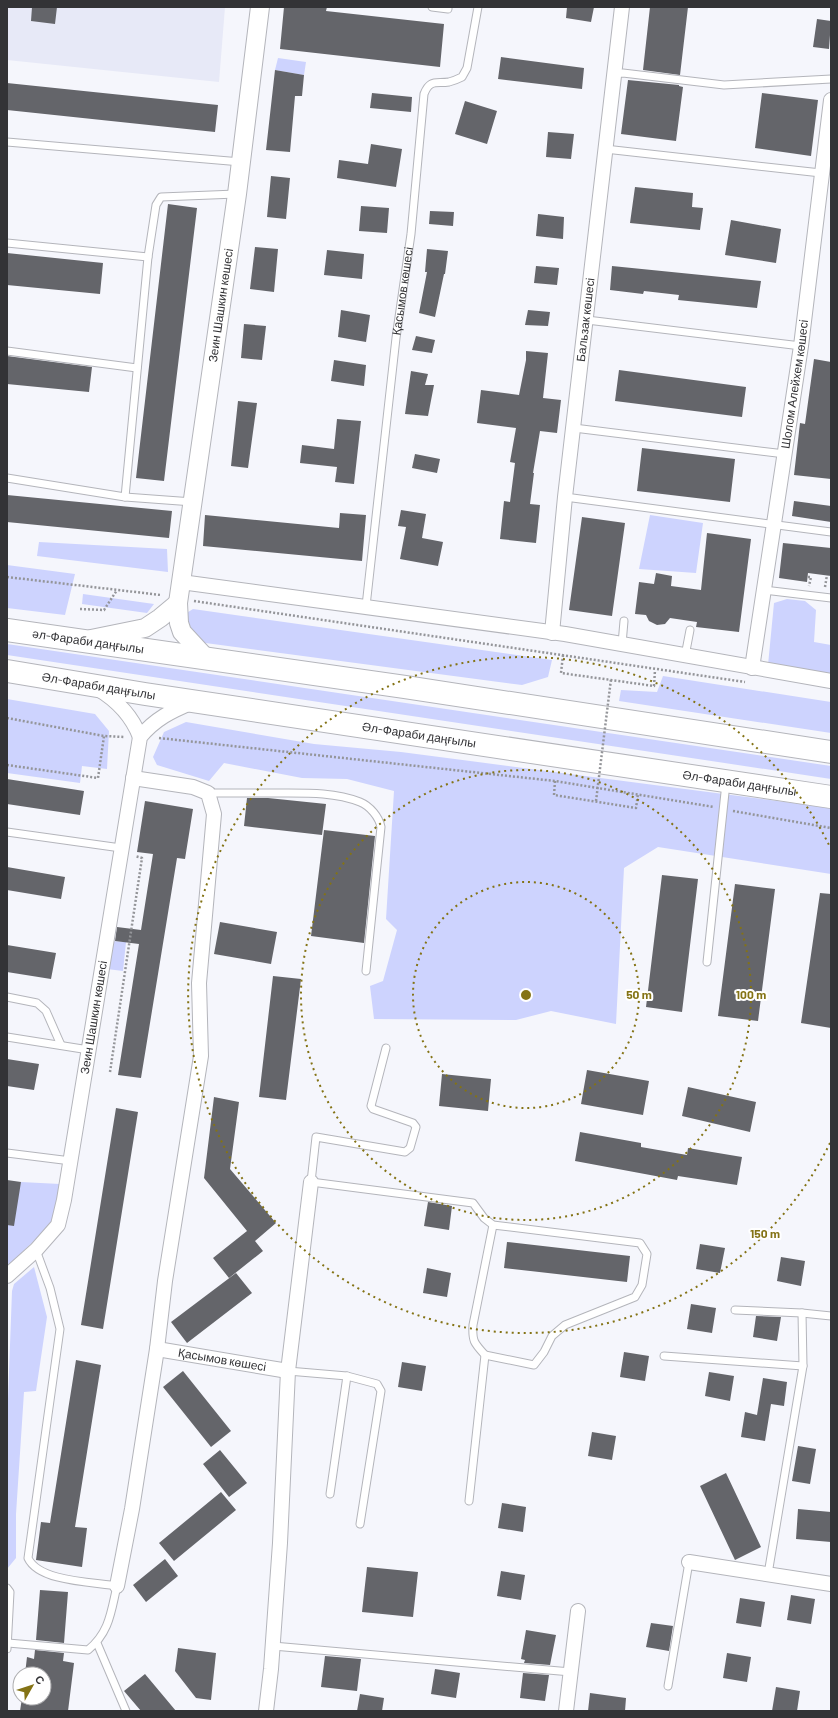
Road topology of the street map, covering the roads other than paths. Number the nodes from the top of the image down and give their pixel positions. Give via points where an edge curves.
1 (260, 7) edge
2 (432, 7) edge
3 (448, 7) edge
4 (478, 7) edge
5 (622, 7) edge
6 (614, 74) junction
7 (831, 79) edge
8 (831, 100) edge
9 (7, 142) edge
10 (605, 149) junction
11 (241, 162) junction
12 (821, 173) junction
13 (237, 194) junction
14 (7, 243) edge
15 (148, 257) junction
16 (587, 320) junction
17 (801, 346) junction
18 (7, 351) edge
19 (137, 368) junction
20 (574, 428) junction
21 (786, 454) junction
22 (7, 478) edge
23 (125, 497) junction
24 (566, 497) junction
25 (193, 502) junction
26 (773, 525) junction
27 (831, 532) edge
28 (181, 582) junction
29 (764, 590) junction
30 (831, 598) edge
31 (179, 600) junction
32 (366, 606) junction
33 (624, 621) dead end
34 (7, 630) edge
35 (690, 630) dead end
36 (552, 633) junction
37 (86, 640) junction
38 (622, 644) junction
39 (685, 656) junction
40 (207, 659) junction
41 (752, 668) junction
42 (7, 671) edge
43 (831, 681) edge
44 (90, 685) junction
45 (195, 701) junction
46 (140, 737) junction
47 (831, 752) edge
48 (133, 778) junction
49 (726, 782) junction
50 (208, 794) junction
51 (831, 797) edge
52 (7, 832) edge
53 (121, 850) junction
54 (707, 962) dead end
55 (366, 971) dead end
56 (7, 997) edge
57 (7, 1037) edge
58 (60, 1046) junction
59 (386, 1048) dead end
60 (89, 1050) junction
61 (7, 1153) edge
62 (71, 1162) junction
63 (311, 1182) junction
64 (493, 1225) junction
65 (36, 1250) junction
66 (7, 1276) edge
67 (736, 1310) dead end
68 (802, 1313) junction
69 (831, 1316) edge
70 (157, 1349) junction
71 (485, 1355) junction
72 (664, 1356) dead end
73 (803, 1366) junction
74 (288, 1371) junction
75 (346, 1376) junction
76 (330, 1494) dead end
77 (468, 1501) dead end
78 (360, 1524) dead end
79 (689, 1562) joint
80 (768, 1574) junction
81 (831, 1584) edge
82 (117, 1586) junction
83 (7, 1588) edge
84 (578, 1611) dead end
85 (97, 1643) junction
86 (7, 1646) edge
87 (272, 1646) junction
88 (570, 1672) junction
89 (668, 1686) dead end
90 (126, 1711) edge
91 (266, 1711) edge
92 (566, 1711) edge

1 - 11 street, Зеин Шашкин көшесі
2 - 3 lane
4 - 32 lane, Қасымов көшесі via 467,68 462,78 432,83 424,94 412,234 396,338
5 - 6 street, Бальзак көшесі
6 - 7 lane via 724,85
6 - 10 street, Бальзак көшесі
8 - 12 street, Шолом Алейхем көшесі
9 - 11 lane
10 - 12 lane
10 - 16 street, Бальзак көшесі
11 - 13 street, Зеин Шашкин көшесі
12 - 17 street, Шолом Алейхем көшесі
13 - 15 lane via 161,197 156,205
13 - 25 street, Зеин Шашкин көшесі
14 - 15 lane
15 - 19 lane
16 - 17 lane
16 - 20 street, Бальзак көшесі
17 - 21 street, Шолом Алейхем көшесі
18 - 19 lane
19 - 23 lane
20 - 21 lane
20 - 24 street, Бальзак көшесі
21 - 26 street, Шолом Алейхем көшесі
22 - 23 lane
23 - 25 lane
24 - 26 lane
24 - 36 street, Бальзак көшесі
25 - 28 street, Зеин Шашкин көшесі
26 - 27 lane
26 - 29 street, Шолом Алейхем көшесі
28 - 31 street, Зеин Шашкин көшесі
28 - 32 street
29 - 30 lane
29 - 41 street, Шолом Алейхем көшесі
31 - 37 street via 145,628
31 - 40 street, Зеин Шашкин көшесі via 179,623 182,632
32 - 36 street
33 - 38 lane
34 - 37 main road, әл-Фараби даңғылы
35 - 39 lane
36 - 38 street
37 - 40 main road, әл-Фараби даңғылы
38 - 39 street
39 - 41 street
40 - 47 main road
41 - 43 street
42 - 44 main road, Әл-Фараби даңғылы
44 - 45 main road, Әл-Фараби даңғылы
44 - 46 street via 124,709 135,723
45 - 46 street via 162,717 150,725
45 - 49 main road, Әл-Фараби даңғылы
46 - 48 street, Зеин Шашкин көшесі
48 - 50 street via 193,787
48 - 53 street, Зеин Шашкин көшесі
49 - 51 main road, Әл-Фараби даңғылы
49 - 54 lane
50 - 55 lane via 313,793 361,802 373,812 381,827
50 - 70 street via 214,814 199,984 201,1056 165,1281
52 - 53 lane
53 - 60 street, Зеин Шашкин көшесі
56 - 58 lane via 37,1003 46,1011
57 - 58 lane
58 - 60 lane
59 - 63 lane via 371,1106 373,1109 413,1123 416,1127 410,1148 405,1152 316,1137
60 - 62 street, Зеин Шашкин көшесі
61 - 62 lane
62 - 65 street, Зеин Шашкин көшесі via 58,1225
63 - 64 lane via 473,1203
63 - 74 street
64 - 71 lane via 472,1338
64 - 71 lane via 640,1243 647,1254 642,1285 635,1297 565,1325 552,1336 534,1365
65 - 66 street, Зеин Шашкин көшесі
65 - 82 lane via 50,1288 60,1329 28,1558 34,1567 54,1577
67 - 68 lane
68 - 69 lane
68 - 73 lane
70 - 74 street, Қасымов көшесі
70 - 82 street
71 - 77 lane
72 - 73 lane
73 - 80 lane
74 - 75 lane
74 - 87 street via 280,1543
75 - 76 lane
75 - 78 lane via 377,1384 381,1391
79 - 80 street
79 - 89 lane
80 - 81 street
82 - 85 lane via 109,1622
83 - 86 lane via 10,1592
84 - 88 street
85 - 86 lane via 88,1650
85 - 90 lane
87 - 88 lane
87 - 91 street
88 - 92 street

